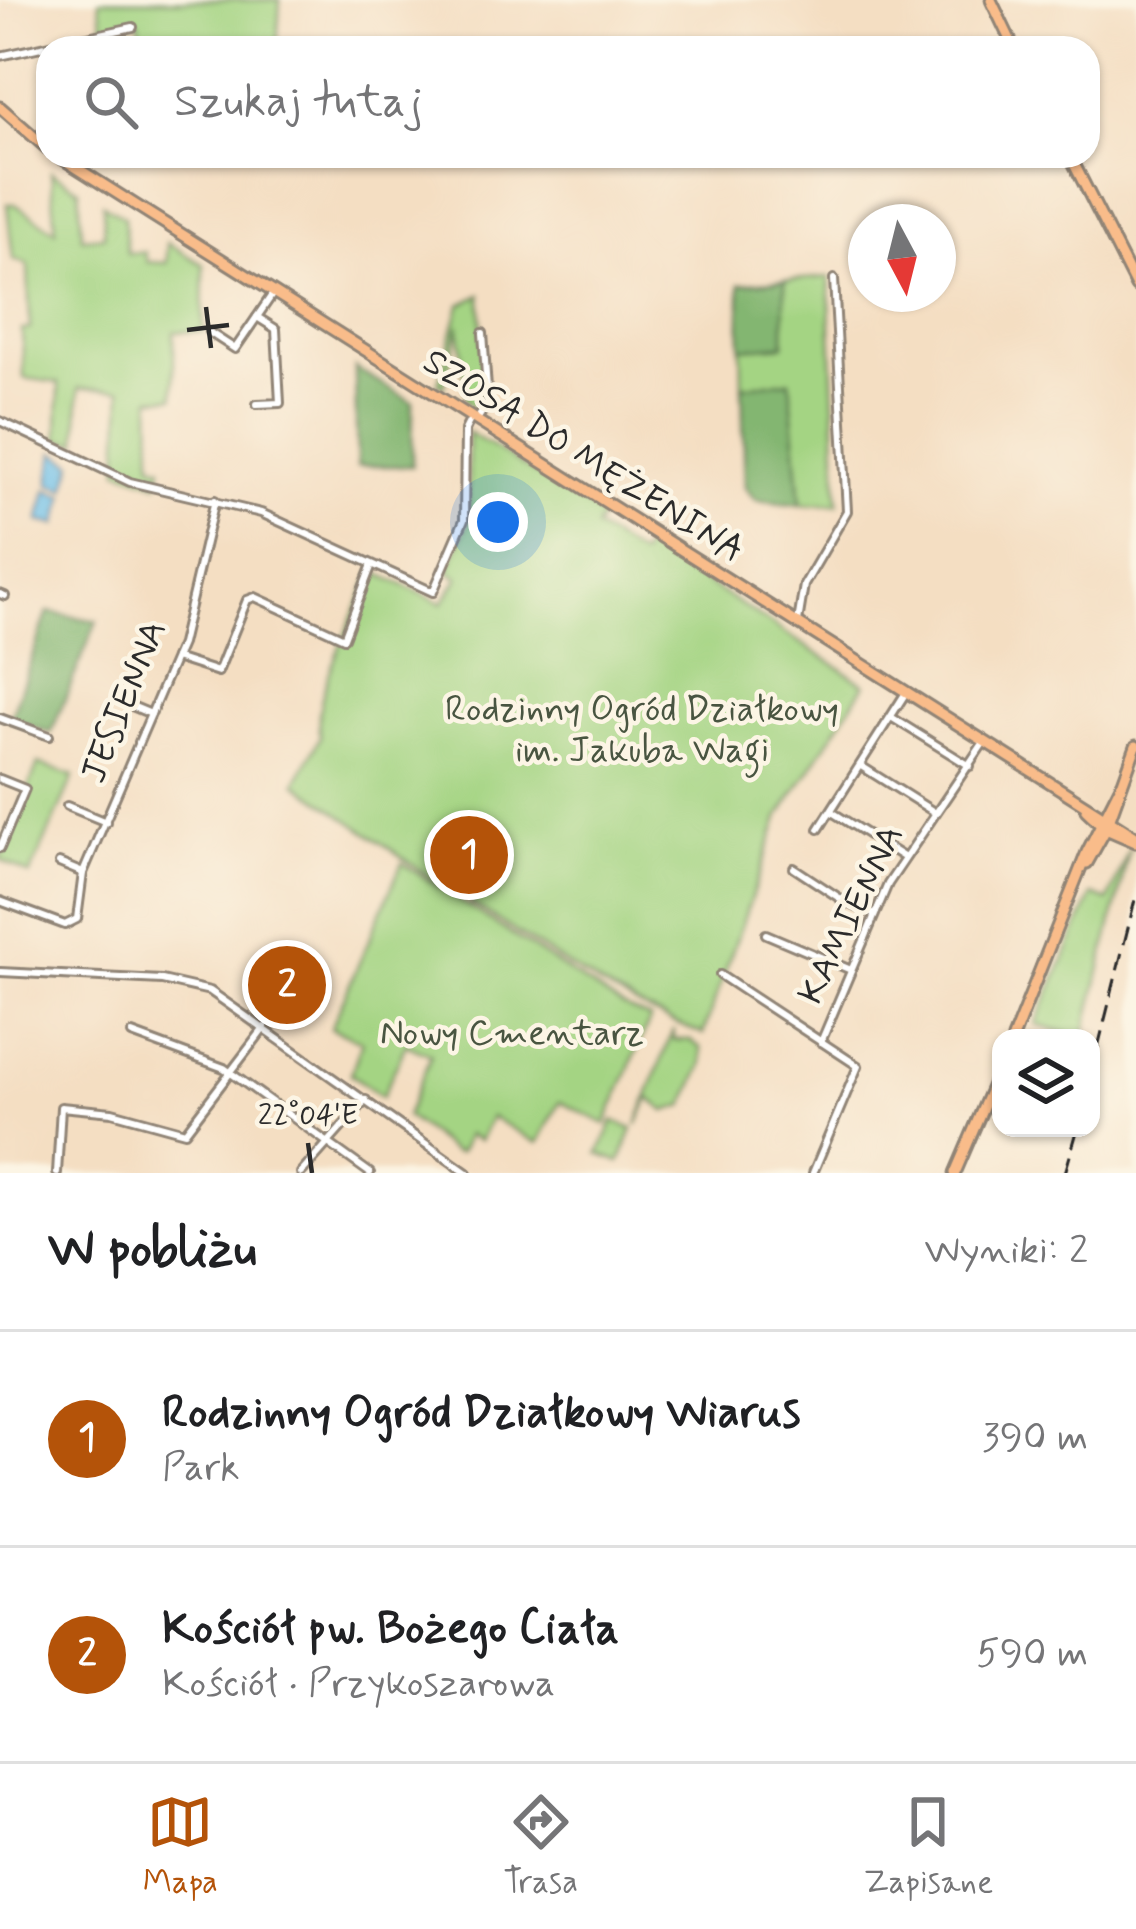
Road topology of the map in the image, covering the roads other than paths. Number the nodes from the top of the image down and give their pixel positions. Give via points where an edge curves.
1 (991, 0) edge
2 (133, 27) dead end
3 (92, 36) edge
4 (1008, 36) edge
5 (36, 48) edge
6 (0, 56) edge
7 (0, 106) edge
8 (0, 118) edge
9 (16, 124) junction
10 (36, 140) edge
11 (77, 168) edge
12 (1076, 168) edge
13 (834, 279) dead end
14 (1136, 286) edge
15 (274, 292) junction
16 (257, 317) junction
17 (209, 332) dead end
18 (483, 333) dead end
19 (257, 404) dead end
20 (473, 420) junction
21 (0, 421) edge
22 (215, 500) junction
23 (371, 567) junction
24 (796, 625) junction
25 (175, 658) junction
26 (905, 694) junction
27 (128, 704) dead end
28 (152, 714) junction
29 (891, 717) junction
30 (0, 718) edge
31 (49, 736) dead end
32 (984, 742) junction
33 (1136, 746) edge
34 (860, 765) junction
35 (970, 766) junction
36 (0, 778) edge
37 (67, 806) dead end
38 (830, 811) junction
39 (934, 812) junction
40 (106, 822) junction
41 (1105, 822) junction
42 (819, 829) dead end
43 (1136, 840) edge
44 (1, 844) edge
45 (905, 858) junction
46 (59, 863) dead end
47 (794, 868) dead end
48 (83, 873) junction
49 (0, 901) edge
50 (875, 914) junction
51 (766, 934) dead end
52 (851, 970) junction
53 (0, 973) edge
54 (720, 976) dead end
55 (265, 1027) junction
56 (1017, 1029) edge
57 (133, 1034) dead end
58 (821, 1042) junction
59 (231, 1072) junction
60 (992, 1087) edge
61 (366, 1100) junction
62 (330, 1144) junction
63 (57, 1173) edge
64 (302, 1173) edge
65 (370, 1173) edge
66 (467, 1173) edge
67 (813, 1173) edge
68 (955, 1173) edge

1 - 4 main road
2 - 3 street
5 - 6 street
7 - 9 main road
8 - 9 main road
9 - 10 main road
11 - 15 main road, SZOSA DO MĘŻENINA
12 - 14 main road
13 - 24 street via 847,511 804,585
15 - 16 street
15 - 20 main road, SZOSA DO MĘŻENINA
16 - 17 street via 235,350
16 - 19 street via 276,329 280,403
18 - 20 street via 488,403
20 - 23 street via 465,430 464,520 438,590
20 - 24 main road, SZOSA DO MĘŻENINA
21 - 22 street via 130,482
22 - 23 street via 261,513
22 - 25 street, JESIENNA
23 - 25 street via 344,638 255,597 218,672
24 - 26 main road, SZOSA DO MĘŻENINA
25 - 28 street, JESIENNA
26 - 29 street
26 - 32 main road, SZOSA DO MĘŻENINA
27 - 28 street
28 - 40 street, JESIENNA
29 - 34 street
29 - 35 street
30 - 31 street
32 - 35 street, KAMIENNA
32 - 41 main road, SZOSA DO MĘŻENINA
33 - 41 main road
34 - 38 street
34 - 39 street
35 - 39 street, KAMIENNA
36 - 44 street via 25,789
37 - 40 street
38 - 42 street
38 - 45 street
39 - 45 street, KAMIENNA
40 - 48 street, JESIENNA
41 - 43 main road
41 - 56 main road
45 - 50 street, KAMIENNA
46 - 48 street
47 - 50 street
48 - 49 street, JESIENNA via 77,920 65,925
50 - 52 street, KAMIENNA
51 - 52 street
52 - 58 street, KAMIENNA
53 - 55 street via 185,983
54 - 58 street
55 - 59 street
55 - 61 street
57 - 59 street
58 - 67 street, KAMIENNA via 858,1066
59 - 62 street
59 - 63 street via 181,1133 126,1114 62,1107
60 - 68 main road
61 - 62 street
61 - 66 street
62 - 64 street
62 - 65 street

